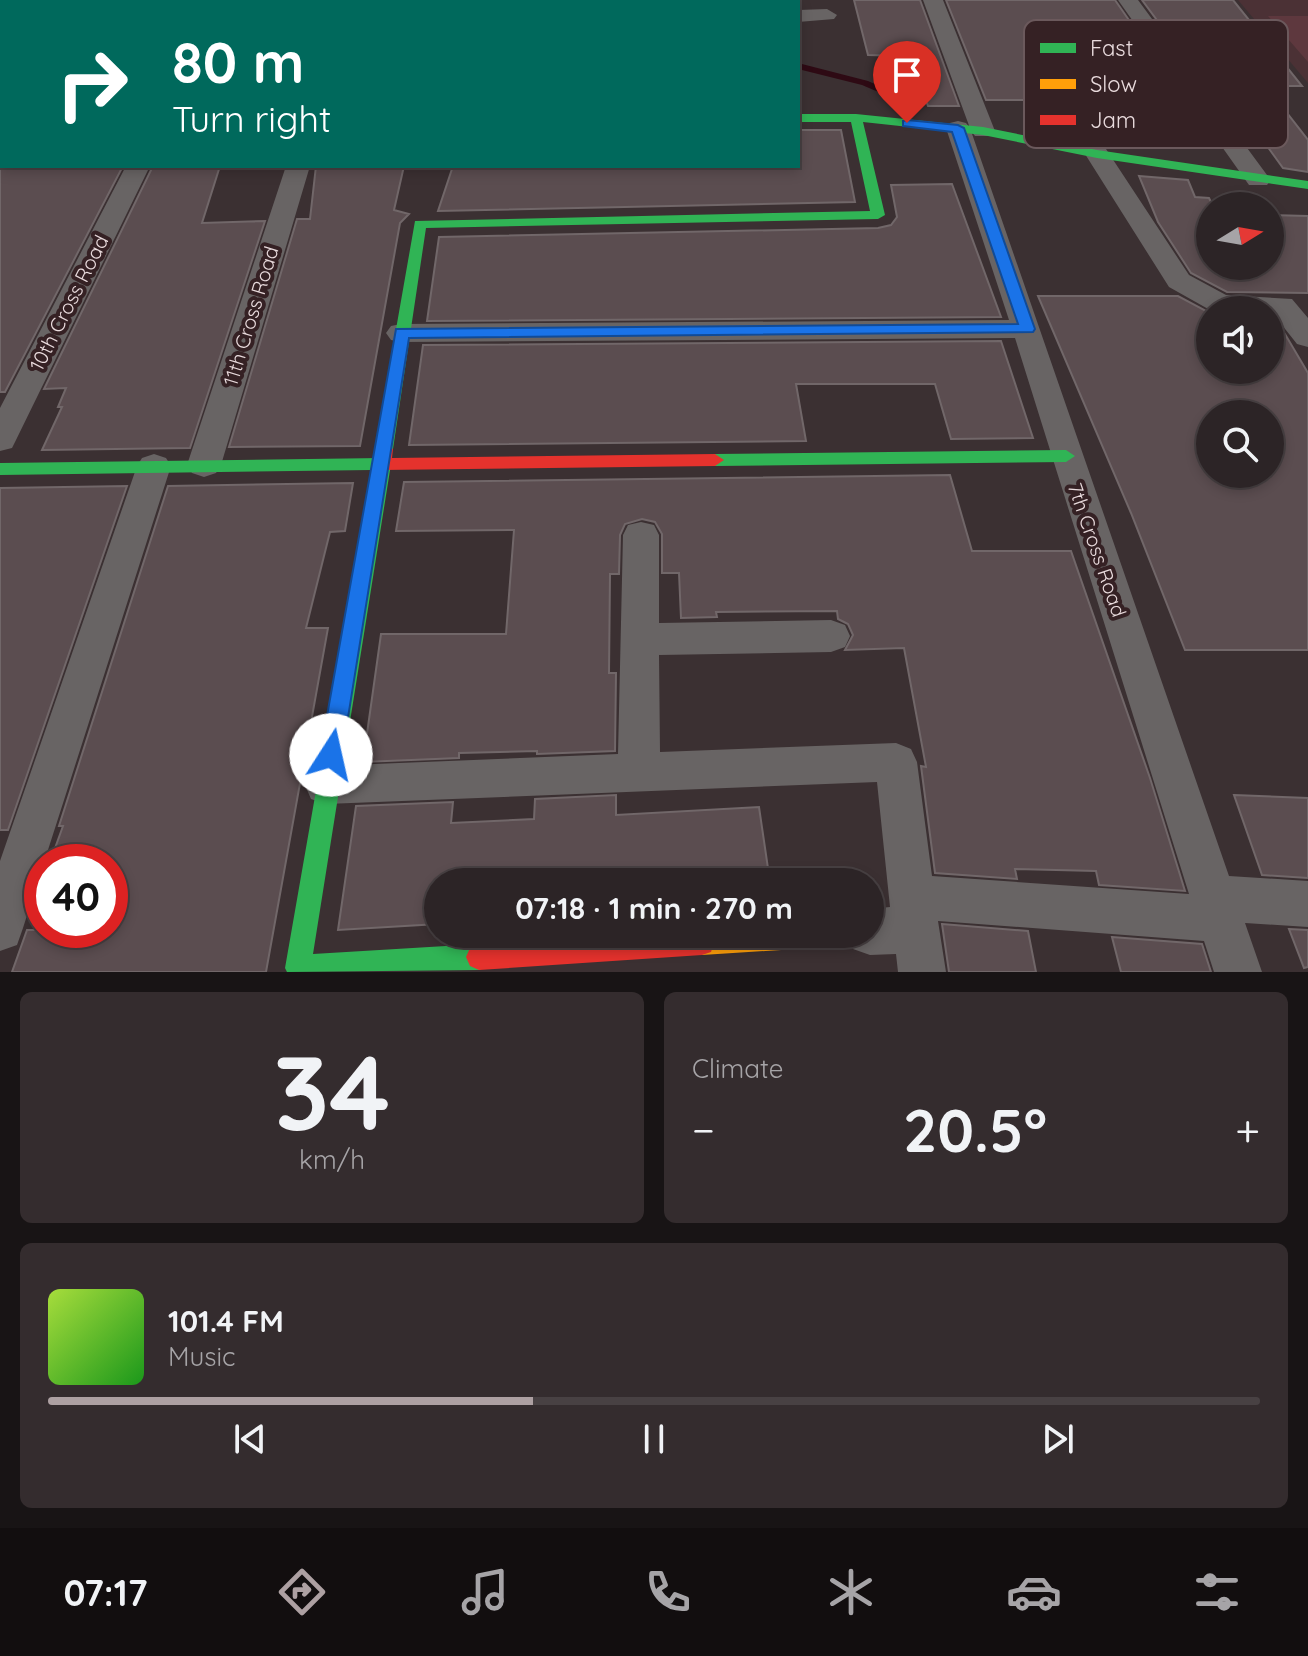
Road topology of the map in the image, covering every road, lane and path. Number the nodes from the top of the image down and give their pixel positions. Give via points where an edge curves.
1 (933, 0) edge
2 (1128, 0) edge
3 (827, 15) dead end
4 (800, 16) edge
5 (1142, 20) edge
6 (800, 118) edge
7 (856, 118) junction
8 (970, 130) junction
9 (1024, 140) edge
10 (1065, 148) edge
11 (1235, 148) edge
12 (1097, 154) junction
13 (137, 168) edge
14 (297, 168) edge
15 (1258, 180) junction
16 (1308, 185) edge
17 (1027, 329) junction
18 (401, 333) junction
19 (1308, 337) edge
20 (0, 440) edge
21 (1066, 456) junction
22 (382, 464) junction
23 (204, 465) junction
24 (154, 466) junction
25 (0, 469) edge
26 (641, 535) dead end
27 (831, 636) dead end
28 (640, 639) junction
29 (639, 772) junction
30 (326, 785) junction
31 (1308, 904) edge
32 (1217, 908) junction
33 (0, 928) edge
34 (884, 932) edge
35 (917, 933) edge
36 (619, 948) edge
37 (1238, 972) edge

1 - 8 street, 7th Cross Road
2 - 5 street
3 - 4 street
6 - 7 street
7 - 8 street
7 - 18 street via 878,215 420,224
8 - 9 street
8 - 17 street, 7th Cross Road
10 - 12 street
11 - 15 street
12 - 15 street
12 - 19 street via 1179,281 1221,304 1282,305
13 - 20 street, 10th Cross Road
14 - 23 street, 11th Cross Road
15 - 16 street
17 - 18 street
17 - 21 street, 7th Cross Road
18 - 22 street
21 - 22 street
21 - 32 street, 7th Cross Road
22 - 23 street
22 - 30 street
23 - 24 street
24 - 25 street
24 - 33 street
26 - 28 street
27 - 28 street
28 - 29 street
29 - 30 street
29 - 35 street via 896,762
30 - 36 street via 298,968
31 - 32 street
32 - 35 street
32 - 37 street, 7th Cross Road
34 - 35 street

